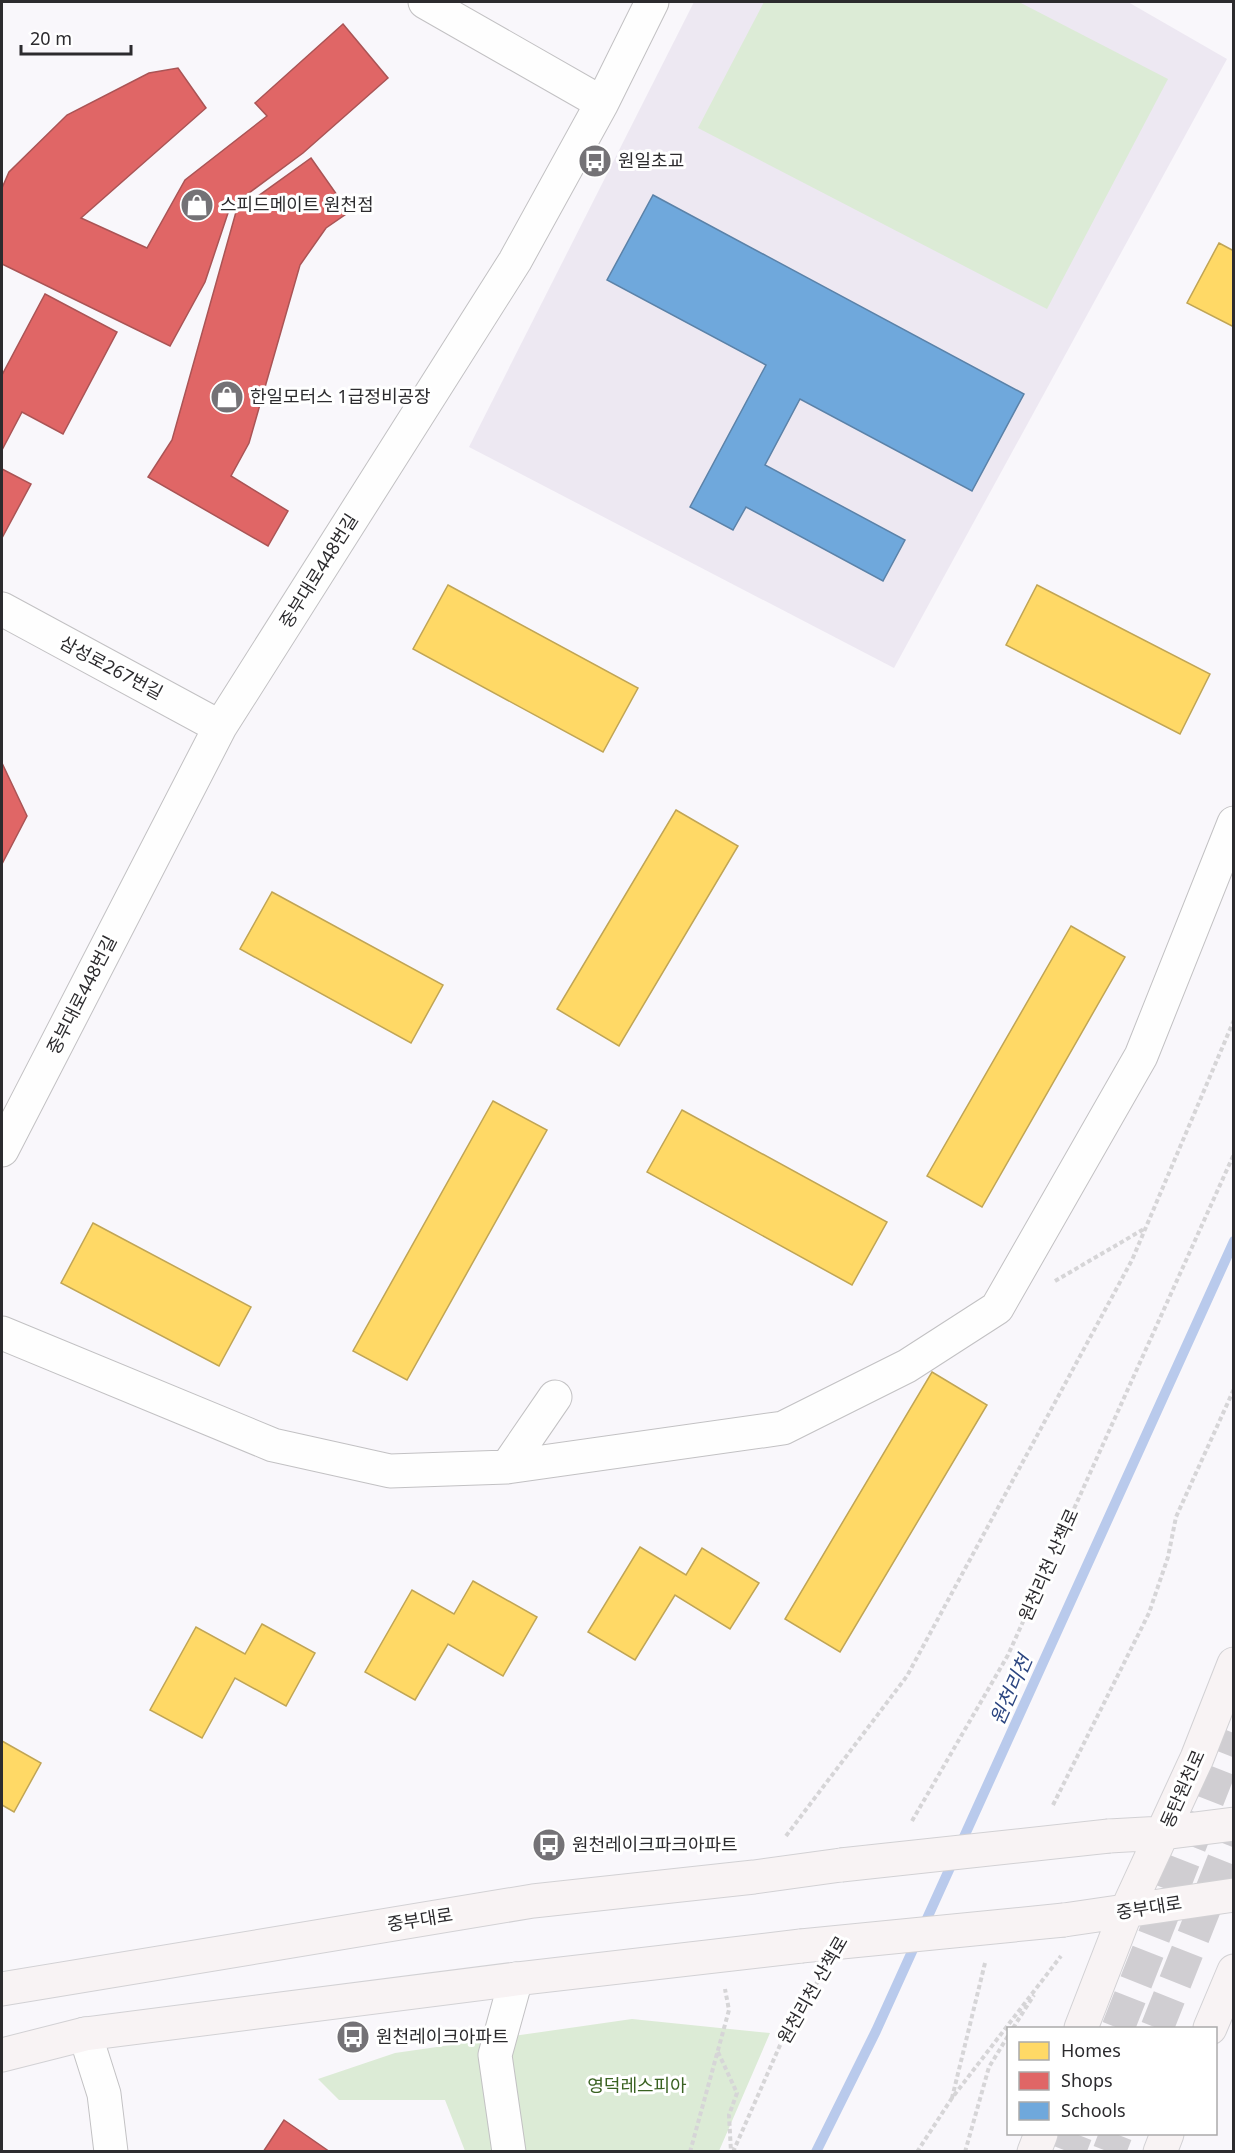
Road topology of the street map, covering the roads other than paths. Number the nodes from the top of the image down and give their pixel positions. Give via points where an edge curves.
1 (424, 2) edge
2 (652, 2) edge
3 (602, 103) junction
4 (2, 609) edge
5 (220, 728) junction
6 (1233, 823) edge
7 (2, 1150) edge
8 (2, 1333) edge
9 (555, 1397) dead end
10 (507, 1467) junction
11 (1233, 1664) edge
12 (1233, 1824) edge
13 (1163, 1833) junction
14 (1233, 1895) edge
15 (1126, 1912) junction
16 (1233, 1971) edge
17 (516, 1978) junction
18 (2, 1989) edge
19 (1081, 2027) edge
20 (1210, 2027) edge
21 (85, 2034) junction
22 (2, 2055) edge
23 (1040, 2135) edge
24 (1166, 2135) edge
25 (111, 2151) edge
26 (508, 2151) edge
27 (1034, 2151) edge
28 (1160, 2151) edge

1 - 3 street
2 - 3 street, 중부대로448번길
3 - 5 street, 중부대로448번길 via 515,261
4 - 5 street, 삼성로267번길
5 - 7 street, 중부대로448번길
6 - 10 street via 1141,1056 997,1308 907,1366 783,1428
8 - 10 street via 273,1445 390,1471
9 - 10 street
11 - 13 main road, 동탄원천로
12 - 13 main road
13 - 15 main road, 동탄원천로
13 - 18 main road, 중부대로, bridge via 533,1901
14 - 15 main road, 중부대로
15 - 17 main road, 중부대로, bridge via 1075,1927 801,1946
15 - 19 main road, 동탄원천로
16 - 20 main road
17 - 21 main road
17 - 26 street via 495,2055
21 - 22 main road
21 - 25 street via 104,2094
23 - 27 main road
24 - 28 main road

